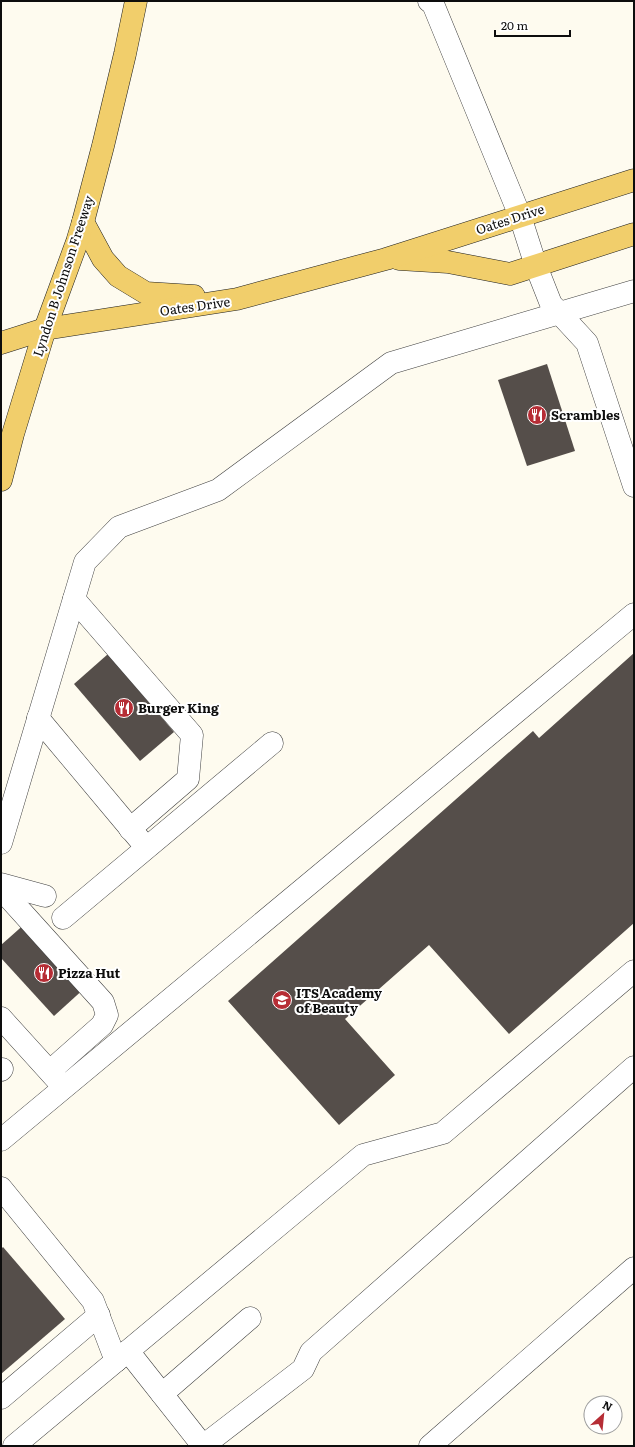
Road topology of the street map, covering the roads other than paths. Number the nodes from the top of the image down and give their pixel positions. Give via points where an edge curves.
1 (136, 1) edge
2 (434, 2) edge
3 (634, 180) edge
4 (520, 216) junction
5 (83, 222) junction
6 (634, 234) edge
7 (386, 259) junction
8 (536, 266) junction
9 (634, 291) edge
10 (238, 299) junction
11 (559, 314) junction
12 (45, 329) junction
13 (1, 342) edge
14 (1, 480) edge
15 (634, 486) edge
16 (74, 599) junction
17 (634, 614) edge
18 (38, 718) junction
19 (272, 743) dead end
20 (130, 829) junction
21 (1, 843) edge
22 (146, 848) junction
23 (1, 884) edge
24 (1, 889) edge
25 (45, 896) dead end
26 (63, 918) dead end
27 (634, 971) edge
28 (1, 1018) edge
29 (634, 1067) edge
30 (50, 1071) junction
31 (64, 1088) junction
32 (1, 1140) edge
33 (5, 1200) edge
34 (634, 1268) edge
35 (99, 1315) junction
36 (250, 1318) dead end
37 (122, 1356) junction
38 (162, 1394) junction
39 (1, 1398) edge
40 (14, 1446) edge
41 (203, 1446) edge
42 (430, 1446) edge

1 - 5 main road, Lyndon B Johnson Freeway
2 - 4 lane
3 - 4 main road, Oates Drive
4 - 7 main road, Oates Drive
4 - 8 lane
5 - 10 main road via 103,259 118,276 146,293
5 - 12 main road, Lyndon B Johnson Freeway
6 - 8 main road, Oates Drive
7 - 8 main road, Oates Drive via 448,262 510,274
7 - 10 main road, Oates Drive
8 - 11 lane via 551,304
9 - 11 lane
10 - 12 main road, Oates Drive
11 - 15 lane via 587,343
11 - 16 lane via 391,363 218,490 119,527 85,562
12 - 13 main road, Oates Drive
12 - 14 main road, Lyndon B Johnson Freeway
16 - 18 lane
16 - 20 lane via 192,735 188,779
17 - 31 lane
18 - 20 lane
18 - 21 lane
19 - 22 lane
20 - 22 lane
22 - 26 lane
23 - 25 lane
24 - 30 lane via 104,1002 107,1015 102,1025
27 - 37 lane via 444,1133 363,1155
28 - 30 lane
29 - 41 lane via 311,1352 303,1369
30 - 31 lane
31 - 32 lane
33 - 35 lane via 93,1301
34 - 42 lane
35 - 37 lane
35 - 39 lane
36 - 38 lane
37 - 38 lane
37 - 40 lane
38 - 41 lane

